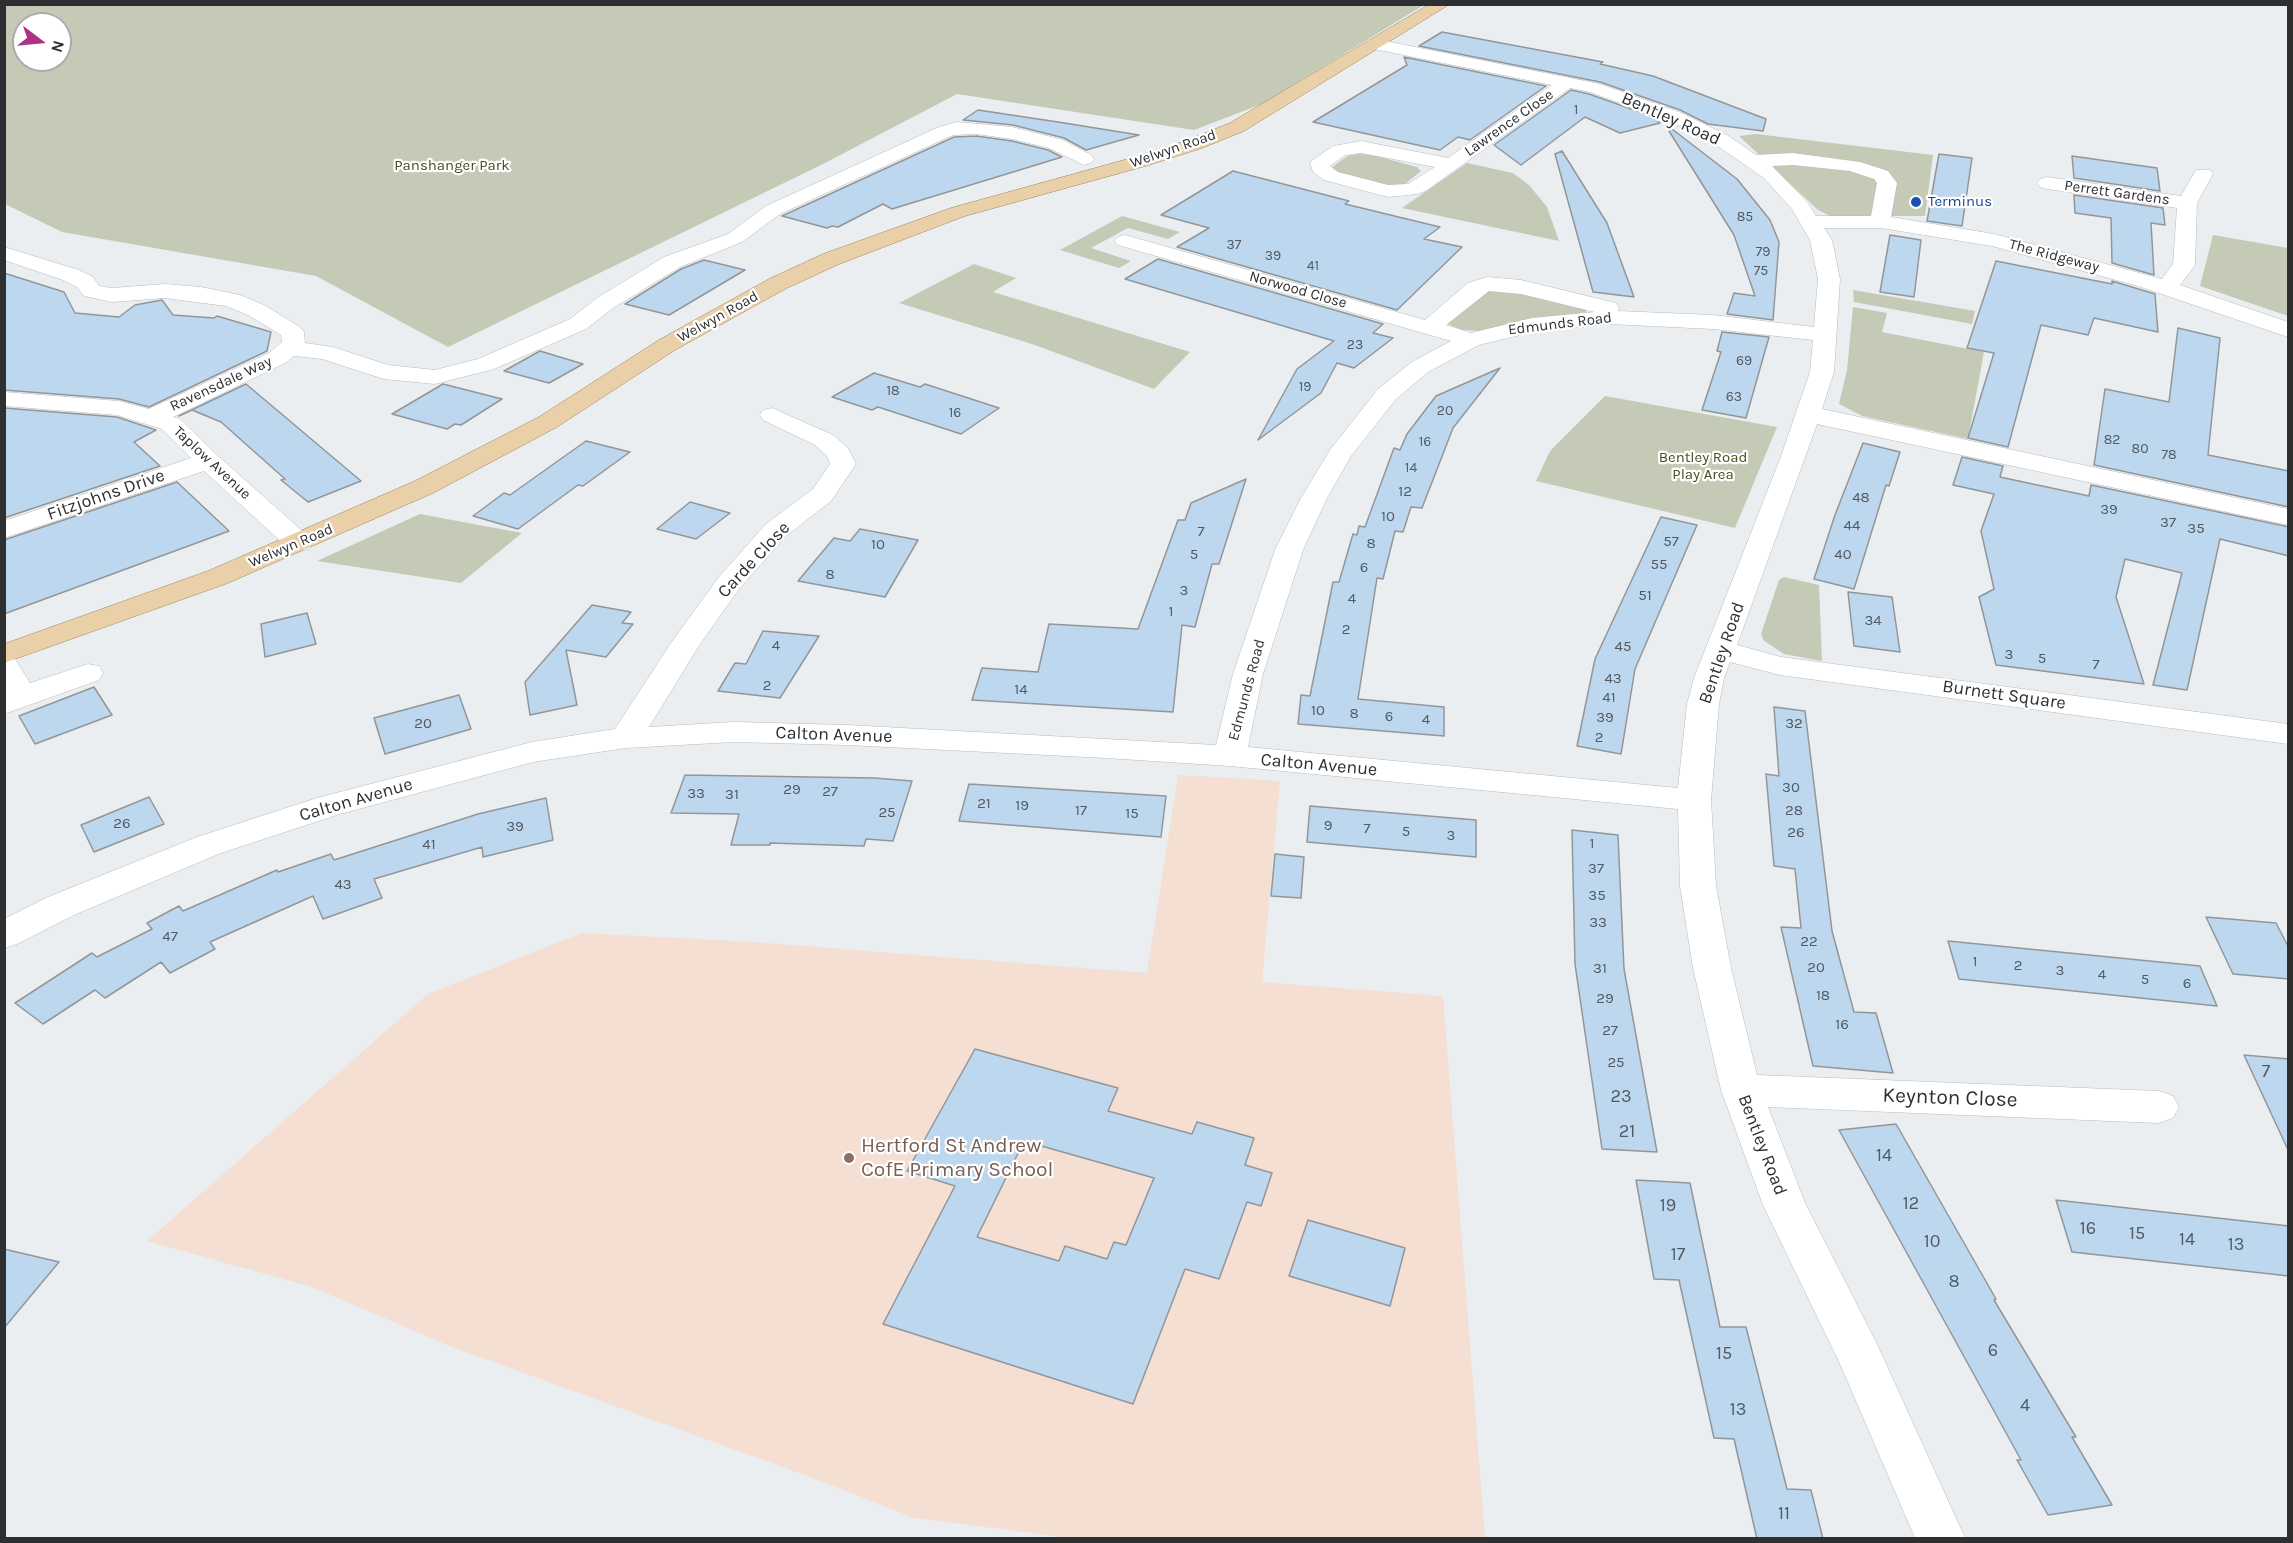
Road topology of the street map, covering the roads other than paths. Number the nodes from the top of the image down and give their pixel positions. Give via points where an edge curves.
1 (1442, 4) edge
2 (1375, 44) junction
3 (1568, 82) junction
4 (1084, 159) dead end
5 (1753, 161) junction
6 (1451, 164) junction
7 (2203, 174) dead end
8 (2047, 183) dead end
9 (2187, 203) junction
10 (1812, 222) junction
11 (1881, 222) junction
12 (1125, 241) dead end
13 (4, 253) edge
14 (2166, 288) junction
15 (1654, 317) junction
16 (1430, 327) junction
17 (2289, 330) edge
18 (1826, 335) junction
19 (1471, 340) junction
20 (290, 349) junction
21 (4, 399) edge
22 (1808, 414) junction
23 (772, 415) dead end
24 (150, 418) junction
25 (208, 461) junction
26 (2289, 517) edge
27 (4, 530) edge
28 (299, 543) junction
29 (1720, 650) junction
30 (4, 654) edge
31 (4, 665) edge
32 (88, 674) dead end
33 (14, 700) edge
34 (2289, 734) edge
35 (626, 738) junction
36 (1230, 756) junction
37 (1694, 800) junction
38 (4, 935) edge
39 (1740, 1090) junction
40 (2159, 1107) dead end
41 (1940, 1539) edge

1 - 2 main road, Welwyn Road
2 - 3 street, Bentley Road
2 - 28 main road, Welwyn Road via 1237,127 1195,144 958,212 831,259 777,284 667,345 566,412 503,447
3 - 5 street, Bentley Road via 1673,116
3 - 6 street, Lawrence Close
4 - 20 street via 1056,144 1012,133 976,128 946,131 773,210 735,238 672,262 578,324 461,372 435,377 404,375 325,352
5 - 10 street, Bentley Road via 1786,190
5 - 11 street via 1828,162 1881,175 1887,183
6 - 6 street, Lawrence Close via 1419,186 1401,191 1372,188 1331,176 1320,168 1320,162 1340,150 1361,147
7 - 9 street, Perrett Gardens
8 - 9 street, Perrett Gardens
9 - 14 street, Perrett Gardens via 2184,265
10 - 11 street, The Ridgeway
10 - 18 street, Bentley Road via 1821,240 1829,279
11 - 14 street, The Ridgeway via 1994,240
12 - 16 street, Norwood Close
13 - 20 street, Ravensdale Way via 71,275 92,291 112,295 165,291 232,300 292,332 294,342
14 - 17 street, The Ridgeway
15 - 16 street via 1521,287 1487,284 1476,288
15 - 18 street, Edmunds Road
15 - 19 street, Edmunds Road via 1555,322
16 - 19 street, Norwood Close
18 - 22 street, Bentley Road via 1822,372
19 - 36 street, Edmunds Road via 1420,367 1387,394 1339,455 1314,498 1289,550 1248,674
20 - 24 street, Ravensdale Way
21 - 24 street, Taplow Avenue via 118,408
22 - 26 street
22 - 29 street, Bentley Road
23 - 35 street, Carde Close via 824,440 839,453 843,464 822,495 776,530 729,583
24 - 25 street, Taplow Avenue via 171,424
25 - 27 street, Fitzjohns Drive
25 - 28 street, Taplow Avenue
28 - 30 main road, Welwyn Road via 197,585
29 - 34 street, Burnett Square via 1780,666
29 - 37 street, Bentley Road via 1702,704
31 - 33 street
32 - 33 street
35 - 36 street, Calton Avenue via 734,732 847,735
35 - 38 street, Calton Avenue via 532,752 329,806 209,845 61,906
36 - 37 street, Calton Avenue
37 - 39 street, Bentley Road via 1698,886
39 - 40 street, Keynton Close
39 - 41 street, Bentley Road via 1784,1205 1861,1359

